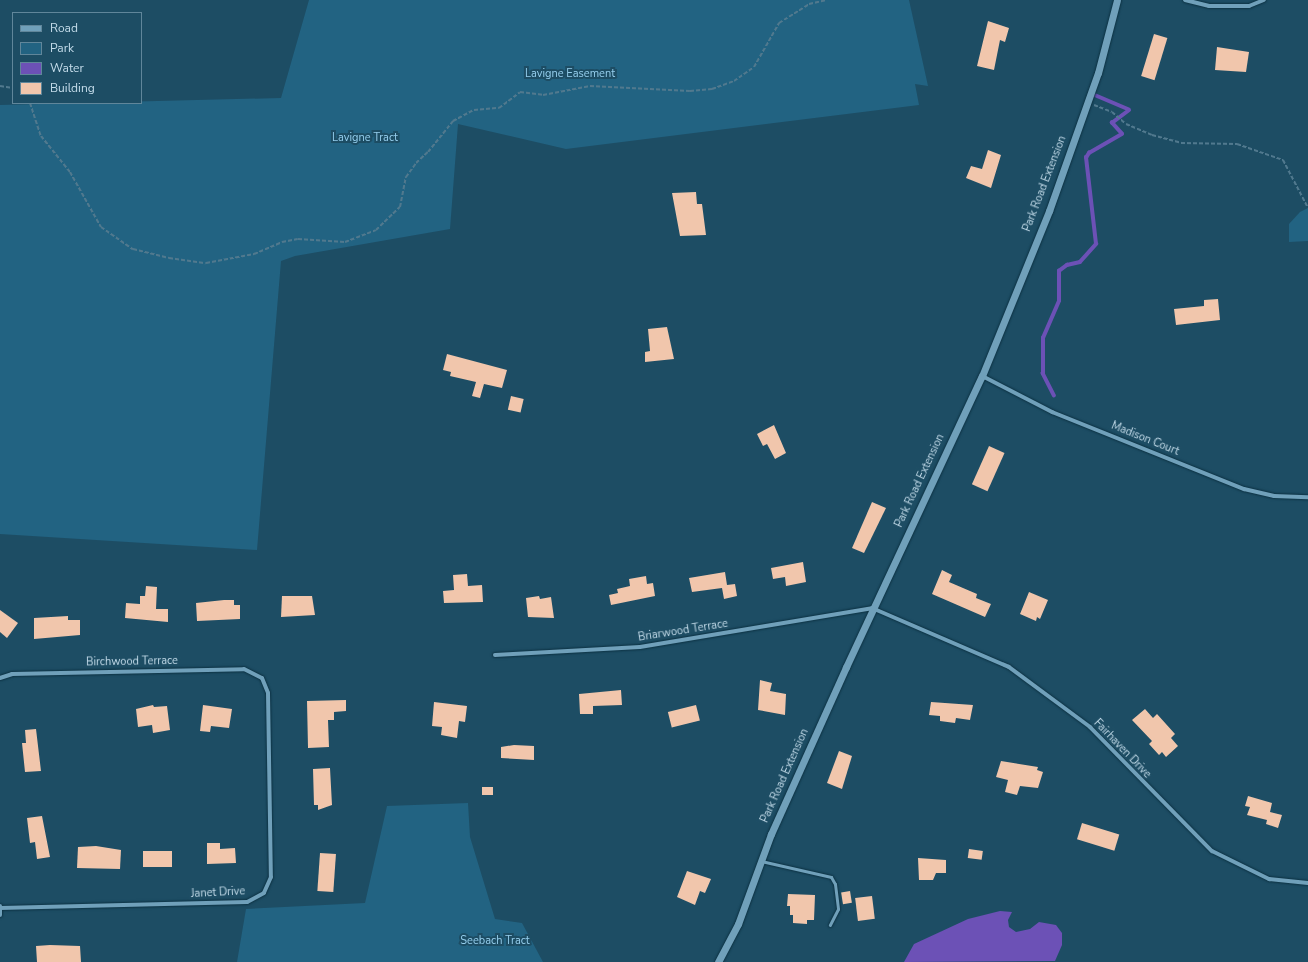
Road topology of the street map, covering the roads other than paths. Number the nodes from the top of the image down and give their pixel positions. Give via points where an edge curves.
1 (1117, 0) edge
2 (1185, 0) edge
3 (1264, 0) edge
4 (982, 376) junction
5 (1308, 497) edge
6 (872, 608) junction
7 (495, 655) dead end
8 (0, 678) edge
9 (262, 678) joint
10 (761, 861) junction
11 (1308, 883) edge
12 (0, 907) edge
13 (0, 915) edge
14 (830, 925) dead end
15 (718, 962) edge

1 - 4 street, Park Road Extension via 1086,104 1049,211
2 - 3 street via 1209,6 1249,6
4 - 5 street, Madison Court via 1052,412 1244,489 1274,496
4 - 6 street, Park Road Extension
6 - 7 street, Briarwood Terrace via 640,647
6 - 10 street, Park Road Extension
6 - 11 street, Fairhaven Drive via 1008,667 1090,727 1212,852 1269,879
8 - 9 street, Birchwood Terrace via 12,674 244,669
9 - 12 street, Janet Drive via 268,693 271,877 264,893 247,902
10 - 14 lane via 831,877 835,884 838,909
10 - 15 street, Park Road Extension via 738,924
12 - 13 street

